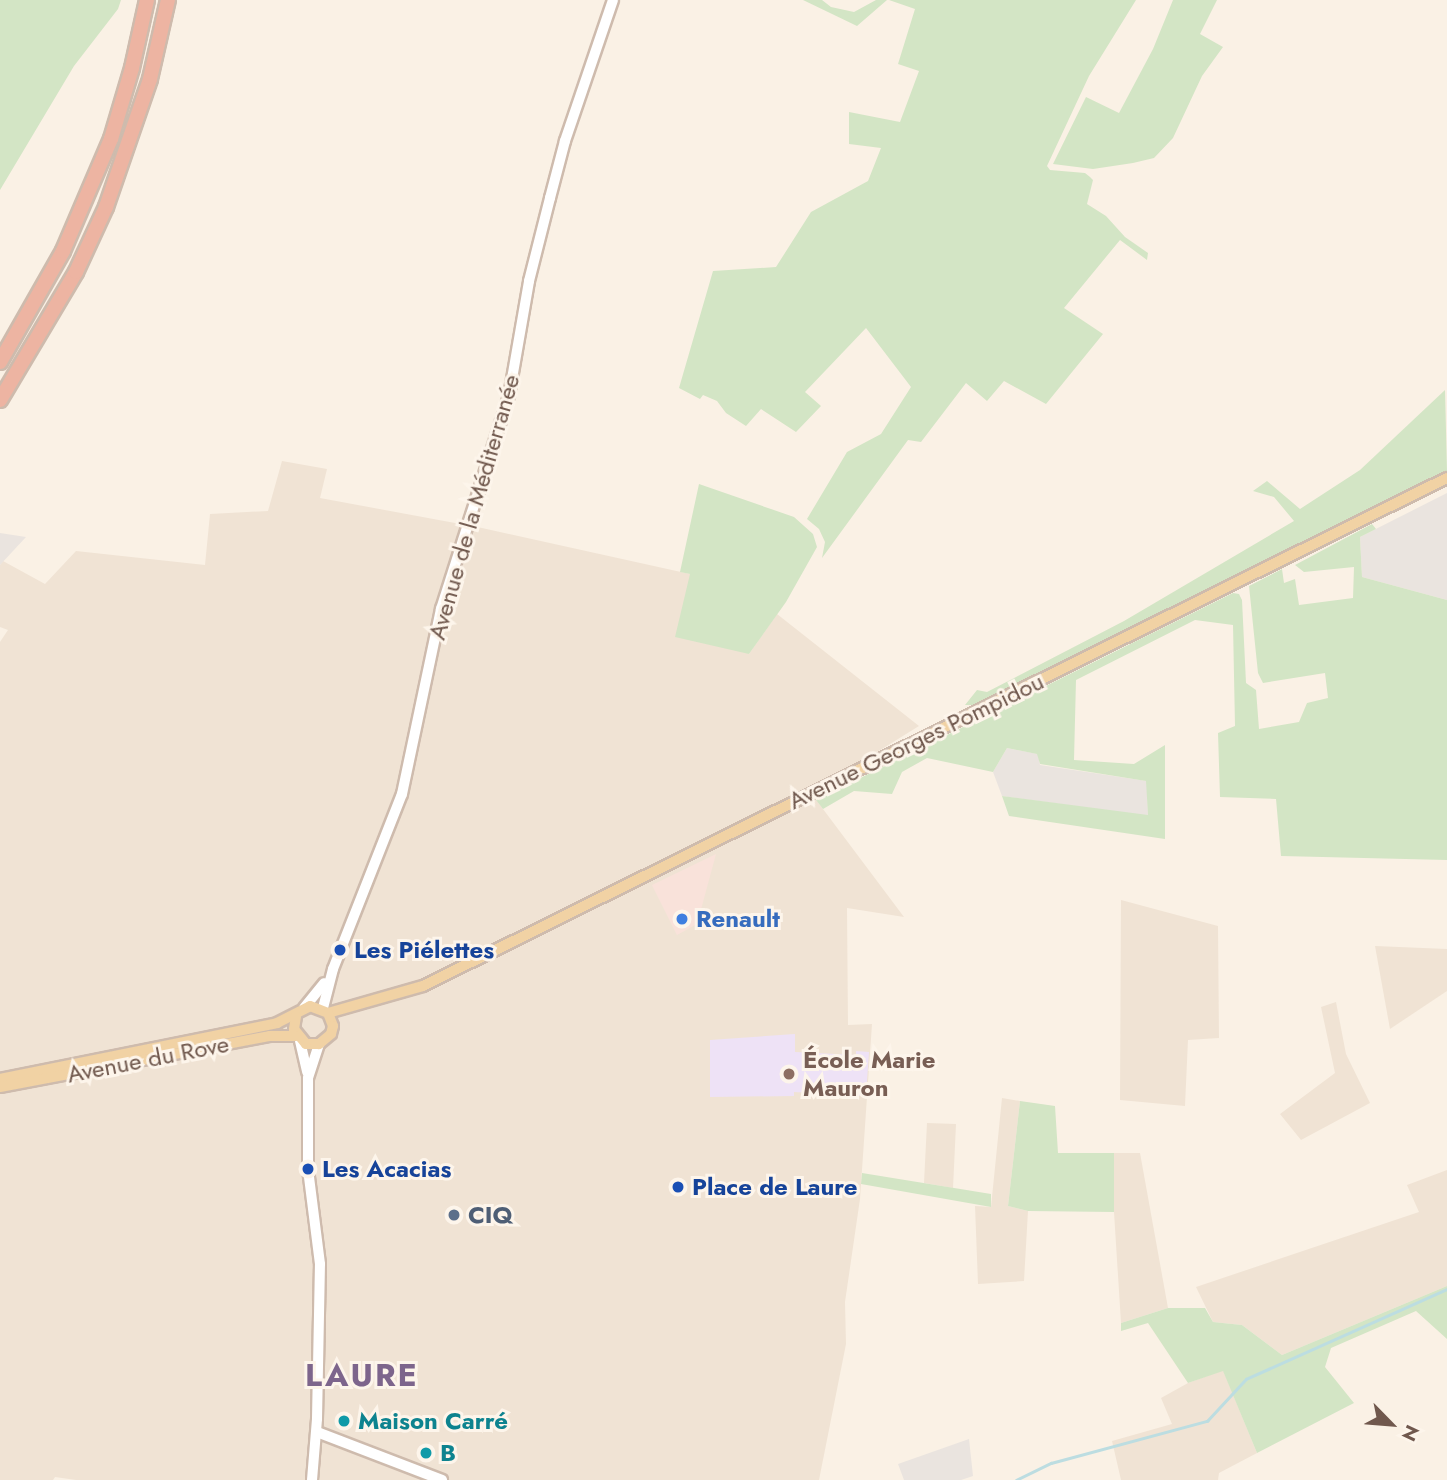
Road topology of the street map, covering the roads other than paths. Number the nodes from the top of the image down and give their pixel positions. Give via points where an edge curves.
1 (147, 0) edge
2 (168, 0) edge
3 (613, 0) edge
4 (0, 362) edge
5 (0, 400) edge
6 (1447, 478) edge
7 (332, 969) junction
8 (383, 999) junction
9 (325, 1011) junction
10 (300, 1012) junction
11 (332, 1026) junction
12 (298, 1038) junction
13 (319, 1044) junction
14 (308, 1078) junction
15 (0, 1079) edge
16 (0, 1087) edge
17 (317, 1432) junction
18 (312, 1480) edge
19 (442, 1480) edge

1 - 4 highway via 111,139 63,251
2 - 5 highway via 150,79 106,207 76,272
3 - 7 main road, Avenue de la Méditerranée via 554,180 529,281 509,396 442,609 405,783
6 - 8 main road, Avenue Georges Pompidou via 423,986
7 - 9 main road, Avenue de la Méditerranée
7 - 10 main road, Avenue de la Méditerranée
8 - 9 main road, Avenue Georges Pompidou
8 - 11 main road, Avenue Georges Pompidou
9 - 10 main road
9 - 11 main road
10 - 12 main road via 294,1029
10 - 15 main road via 192,1042
11 - 13 main road
12 - 13 main road
12 - 14 main road
12 - 16 main road, Avenue du Rove via 270,1036
13 - 14 main road
14 - 17 main road via 309,1169 320,1264
17 - 18 main road
17 - 19 main road

